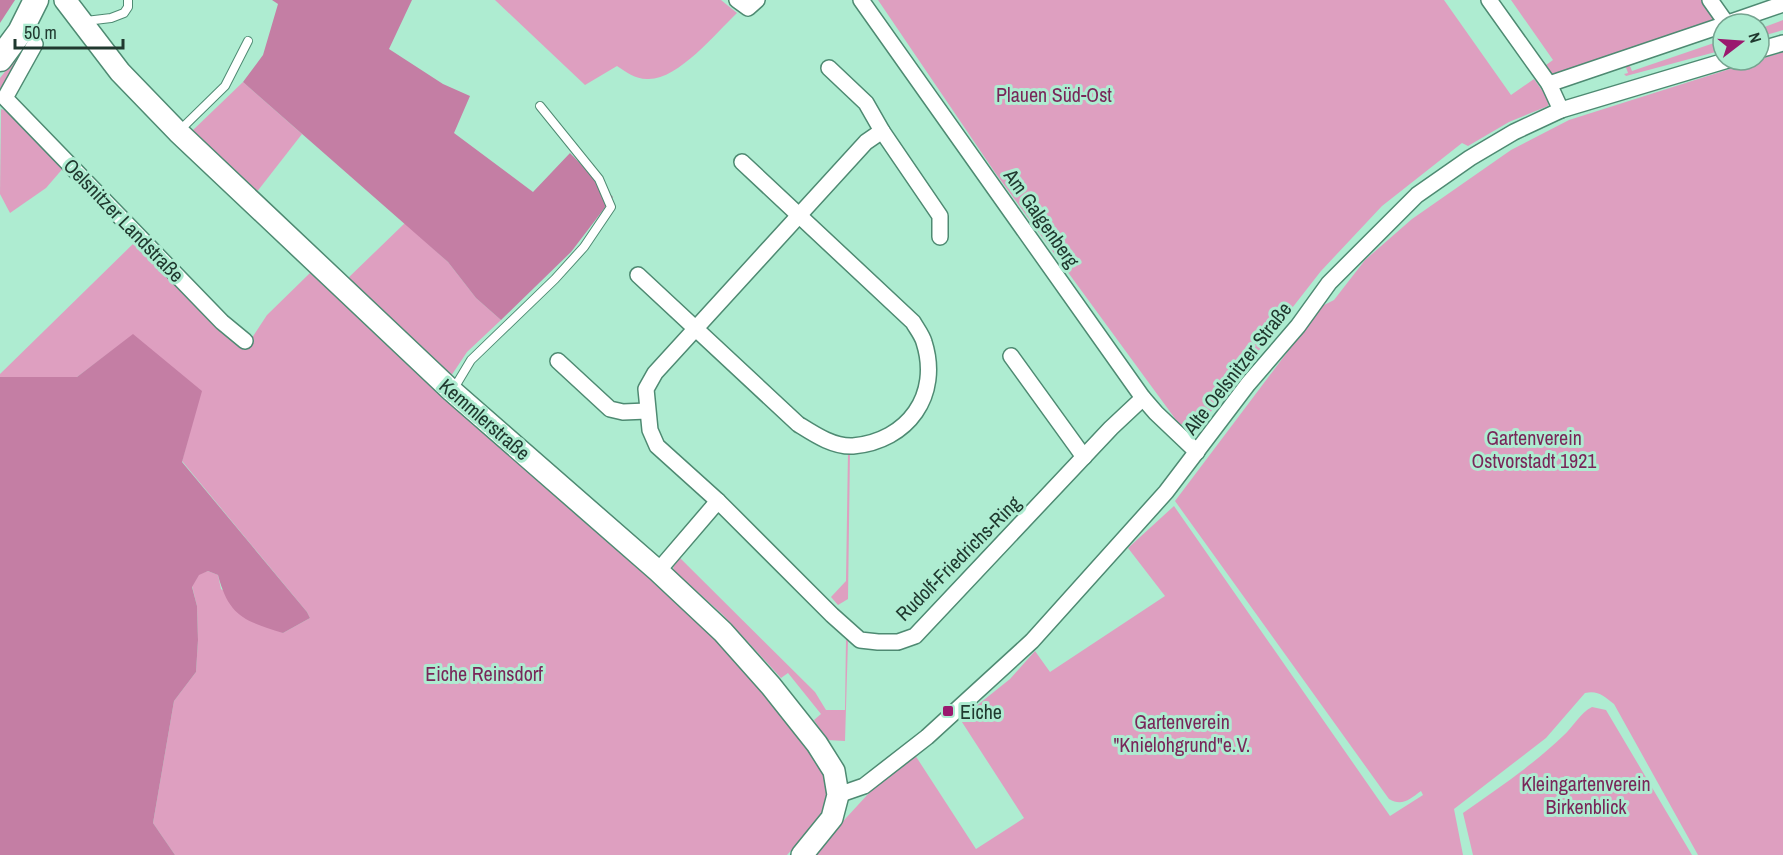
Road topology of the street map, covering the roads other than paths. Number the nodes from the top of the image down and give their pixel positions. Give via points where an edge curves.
1 (36, 0) edge
2 (65, 0) edge
3 (128, 0) edge
4 (737, 0) edge
5 (757, 0) edge
6 (861, 0) edge
7 (1489, 0) edge
8 (1783, 4) edge
9 (1760, 12) edge
10 (81, 22) junction
11 (1711, 29) edge
12 (248, 41) dead end
13 (35, 44) dead end
14 (0, 59) edge
15 (1711, 65) edge
16 (829, 68) dead end
17 (1549, 84) junction
18 (3, 100) edge
19 (540, 106) dead end
20 (1561, 110) junction
21 (882, 130) junction
22 (178, 132) junction
23 (742, 162) dead end
24 (800, 214) junction
25 (940, 237) dead end
26 (638, 275) dead end
27 (695, 328) junction
28 (245, 341) dead end
29 (1011, 356) dead end
30 (558, 361) dead end
31 (452, 391) junction
32 (1143, 398) junction
33 (647, 411) junction
34 (1197, 452) junction
35 (1084, 457) junction
36 (718, 501) junction
37 (658, 571) junction
38 (838, 795) junction
39 (802, 855) edge

1 - 14 main road via 20,32
2 - 10 street, Kemmlerstraße
3 - 10 lane via 128,7 118,16
4 - 5 street via 748,9
6 - 32 street, Am Galgenberg
7 - 17 street
8 - 9 street
10 - 22 street, Kemmlerstraße via 120,72
11 - 17 street
12 - 22 lane via 225,86
13 - 18 street, Oelsnitzer Landstraße
15 - 20 street, Alte Oelsnitzer Straße
16 - 21 street via 866,103
17 - 20 street
18 - 28 street, Oelsnitzer Landstraße
19 - 31 lane via 599,179 611,207 585,247 471,360
20 - 34 street, Alte Oelsnitzer Straße via 1505,137 1417,195 1329,283
21 - 24 street, Rudolf-Friedrichs-Ring via 866,142
21 - 25 street via 940,216
22 - 31 street, Kemmlerstraße
23 - 24 street
24 - 27 street, Rudolf-Friedrichs-Ring
24 - 27 street via 908,316 924,340 929,379 915,414 882,439 851,446 820,438 798,424
26 - 27 street
27 - 33 street, Rudolf-Friedrichs-Ring via 655,373 646,389
29 - 35 street
30 - 33 street via 610,409
31 - 37 street, Kemmlerstraße
32 - 34 street, Am Galgenberg
32 - 35 street, Rudolf-Friedrichs-Ring
33 - 36 street, Rudolf-Friedrichs-Ring via 657,446
34 - 38 street, Alte Oelsnitzer Straße via 1142,520 1032,641 927,737 864,786
35 - 36 street, Rudolf-Friedrichs-Ring via 915,636 898,642 860,640
36 - 37 street
37 - 38 street, Kemmlerstraße via 723,632 805,728 834,771
38 - 39 street via 832,818

